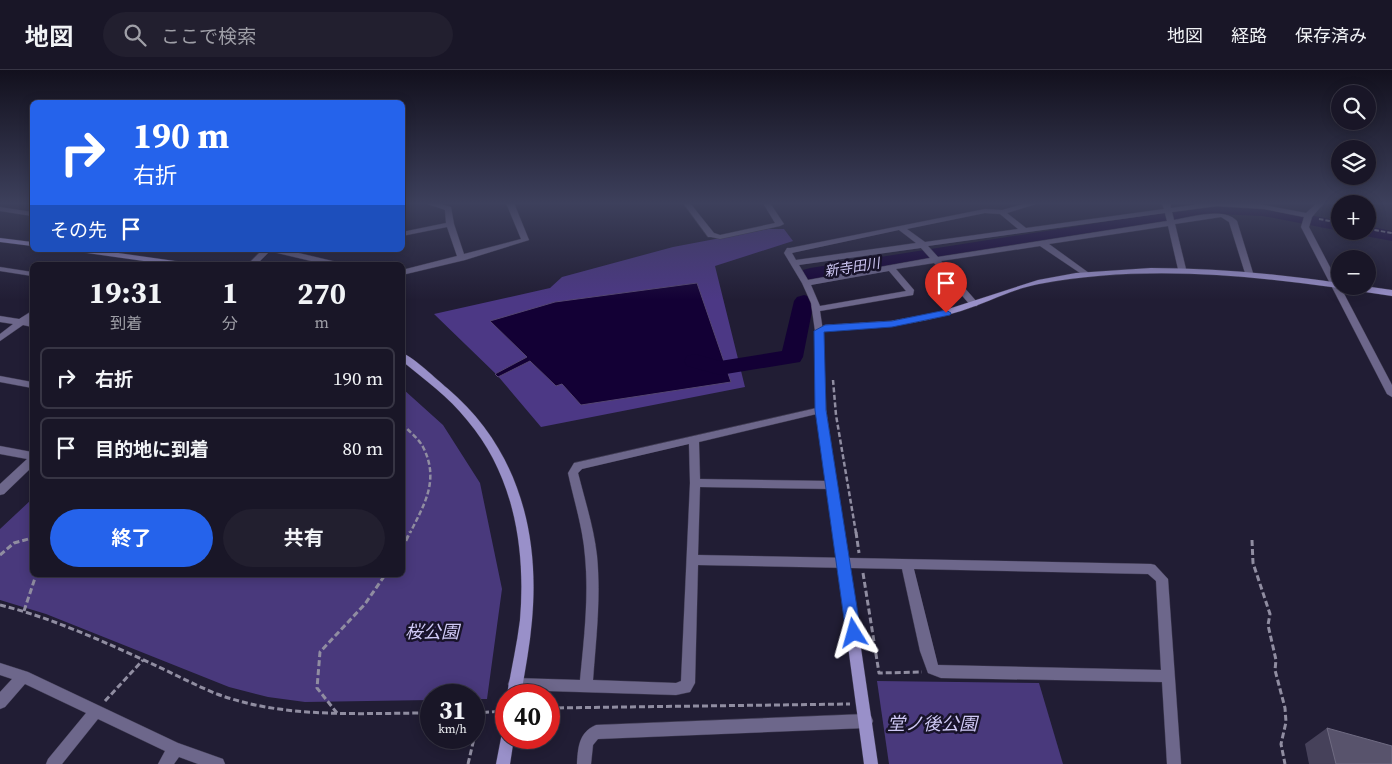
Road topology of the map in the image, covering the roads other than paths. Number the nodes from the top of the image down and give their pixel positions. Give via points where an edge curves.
1 (454, 235) edge
2 (523, 235) edge
3 (713, 235) edge
4 (727, 235) edge
5 (862, 235) edge
6 (911, 235) edge
7 (990, 235) edge
8 (1093, 235) edge
9 (1174, 235) edge
10 (1236, 235) edge
11 (1309, 235) edge
12 (0, 240) edge
13 (30, 244) edge
14 (922, 244) junction
15 (1042, 244) junction
16 (95, 252) edge
17 (265, 252) edge
18 (284, 252) edge
19 (462, 258) junction
20 (935, 260) junction
21 (167, 262) edge
22 (254, 262) edge
23 (326, 262) edge
24 (793, 262) junction
25 (891, 268) junction
26 (0, 269) edge
27 (1182, 269) junction
28 (405, 272) edge
29 (1249, 273) junction
30 (30, 274) edge
31 (1331, 274) edge
32 (1086, 275) junction
33 (806, 283) junction
34 (1331, 284) edge
35 (1376, 291) edge
36 (1392, 293) edge
37 (1342, 295) edge
38 (974, 304) junction
39 (816, 309) junction
40 (30, 315) edge
41 (0, 319) edge
42 (21, 322) junction
43 (30, 324) edge
44 (819, 331) junction
45 (0, 338) edge
46 (405, 358) edge
47 (0, 379) edge
48 (30, 385) edge
49 (1392, 394) edge
50 (821, 410) junction
51 (694, 439) junction
52 (0, 450) edge
53 (30, 456) edge
54 (30, 463) edge
55 (695, 483) junction
56 (832, 485) junction
57 (0, 491) edge
58 (692, 560) junction
59 (843, 562) junction
60 (907, 564) junction
61 (0, 669) edge
62 (23, 676) junction
63 (1168, 676) junction
64 (515, 684) edge
65 (586, 687) junction
66 (560, 688) edge
67 (0, 702) edge
68 (96, 711) junction
69 (866, 721) junction
70 (176, 749) junction
71 (505, 749) edge
72 (53, 764) edge
73 (165, 764) edge
74 (218, 764) edge
75 (503, 764) edge
76 (584, 764) edge
77 (871, 764) edge
78 (1174, 764) edge

1 - 19 street
2 - 19 street via 525,240
3 - 4 street
5 - 24 street via 791,249 787,251
6 - 14 street
7 - 14 street
8 - 15 street
9 - 27 street
10 - 29 street
11 - 31 street
12 - 13 street
14 - 20 street
14 - 24 street
15 - 20 street
15 - 32 street
16 - 21 street
17 - 22 street
18 - 23 street
19 - 28 street
20 - 25 street
20 - 38 street
24 - 33 street
25 - 33 street
25 - 39 street via 910,293
26 - 30 street
27 - 29 street
27 - 32 street
29 - 34 street
32 - 38 street via 1026,285
33 - 39 street
35 - 36 street
37 - 49 street
38 - 44 street via 915,320
39 - 44 street
40 - 42 street
41 - 42 street
42 - 43 street
42 - 45 street
44 - 50 street
46 - 64 street via 449,395 480,428 516,497 524,528 527,598
47 - 48 street
50 - 51 street
50 - 56 street
51 - 55 street
51 - 65 street via 578,466 573,470 592,566 593,605
52 - 53 street
54 - 57 street
55 - 56 street
55 - 58 street
56 - 59 street
58 - 59 street
58 - 65 street via 688,683 685,687
59 - 60 street
59 - 69 street
60 - 63 street via 930,661 933,668 941,672
60 - 63 street via 1151,569 1162,579
61 - 62 street
62 - 67 street
62 - 68 street
63 - 78 street
65 - 66 street
68 - 70 street
68 - 72 street
69 - 76 street via 596,732 585,744
69 - 77 street
70 - 73 street
70 - 74 street
71 - 75 street

